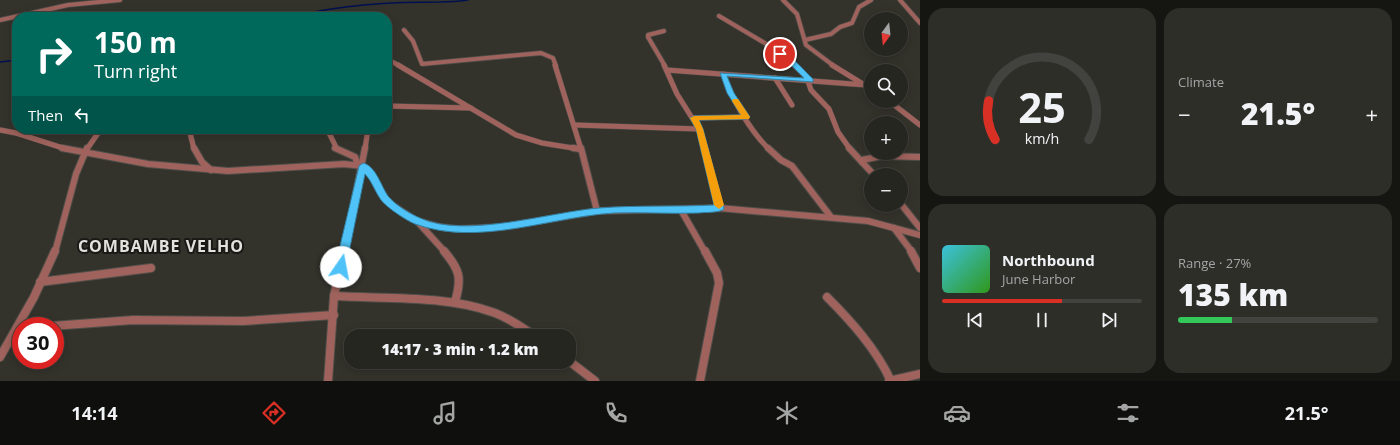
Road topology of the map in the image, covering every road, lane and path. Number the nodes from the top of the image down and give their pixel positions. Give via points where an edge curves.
1 (115, 0) edge
2 (120, 0) edge
3 (783, 0) edge
4 (871, 0) edge
5 (900, 0) edge
6 (36, 12) edge
7 (719, 16) dead end
8 (12, 17) edge
9 (0, 20) edge
10 (920, 23) edge
11 (404, 30) dead end
12 (664, 31) dead end
13 (805, 40) junction
14 (392, 62) edge
15 (667, 70) junction
16 (723, 74) junction
17 (775, 78) junction
18 (809, 81) junction
19 (864, 84) edge
20 (864, 85) edge
21 (792, 105) dead end
22 (392, 106) edge
23 (471, 108) junction
24 (898, 108) edge
25 (746, 117) junction
26 (694, 118) junction
27 (575, 124) junction
28 (920, 124) edge
29 (700, 129) junction
30 (0, 130) edge
31 (12, 132) edge
32 (21, 134) edge
33 (98, 134) edge
34 (190, 134) edge
35 (331, 134) edge
36 (367, 134) edge
37 (580, 149) junction
38 (85, 153) junction
39 (920, 157) edge
40 (862, 162) junction
41 (361, 165) junction
42 (868, 168) edge
43 (212, 170) junction
44 (720, 208) junction
45 (681, 210) junction
46 (597, 211) junction
47 (907, 212) edge
48 (831, 218) junction
49 (417, 221) junction
50 (894, 228) junction
51 (920, 228) edge
52 (920, 235) edge
53 (151, 268) dead end
54 (920, 268) edge
55 (40, 282) junction
56 (334, 296) junction
57 (827, 297) dead end
58 (455, 302) junction
59 (334, 315) junction
60 (24, 317) edge
61 (64, 325) edge
62 (525, 329) edge
63 (12, 340) edge
64 (0, 357) edge
65 (576, 366) edge
66 (920, 374) edge
67 (328, 381) edge
68 (595, 381) edge
69 (700, 381) edge
70 (890, 381) edge

1 - 2 street
1 - 6 street via 72,4
3 - 13 street via 797,14
4 - 13 street via 859,7 852,23 840,27 832,34
5 - 10 street
7 - 18 street via 794,63
8 - 9 street
11 - 27 street via 413,41 422,64 541,53 550,56 553,58
12 - 15 street via 648,35 648,38
13 - 19 street via 806,45 825,61
14 - 23 street
15 - 16 street
15 - 26 street via 677,94
16 - 17 street
16 - 25 street via 730,93
17 - 18 street
17 - 21 street
18 - 20 street
18 - 40 street via 811,90 829,109 838,132
22 - 23 street
23 - 37 street via 516,135 533,141
24 - 28 street
25 - 26 street
25 - 48 street via 762,142 781,160 792,166
26 - 29 street
27 - 29 street
27 - 37 street
29 - 44 street
30 - 31 street
32 - 38 street via 40,142
33 - 38 street
34 - 43 street via 193,148 202,162
35 - 41 street via 335,148 355,157
36 - 41 street
37 - 46 street
38 - 43 street via 148,164
38 - 55 street via 74,180 61,234
39 - 40 street via 877,156
40 - 42 street
41 - 43 street via 245,171
41 - 49 street via 372,176 385,199
41 - 56 street
44 - 45 street
44 - 48 street
45 - 46 street
45 - 69 street via 717,273 719,283
46 - 49 street via 482,228 440,227
47 - 51 street
48 - 50 street via 868,221
49 - 58 street via 459,271 459,287
50 - 52 street
50 - 54 street via 916,258
53 - 55 street
55 - 60 street
56 - 58 street
56 - 59 street
57 - 70 street via 854,324 884,366
58 - 62 street via 493,312
59 - 61 street via 243,321 134,320
59 - 67 street
63 - 64 street
65 - 68 street
66 - 70 street

